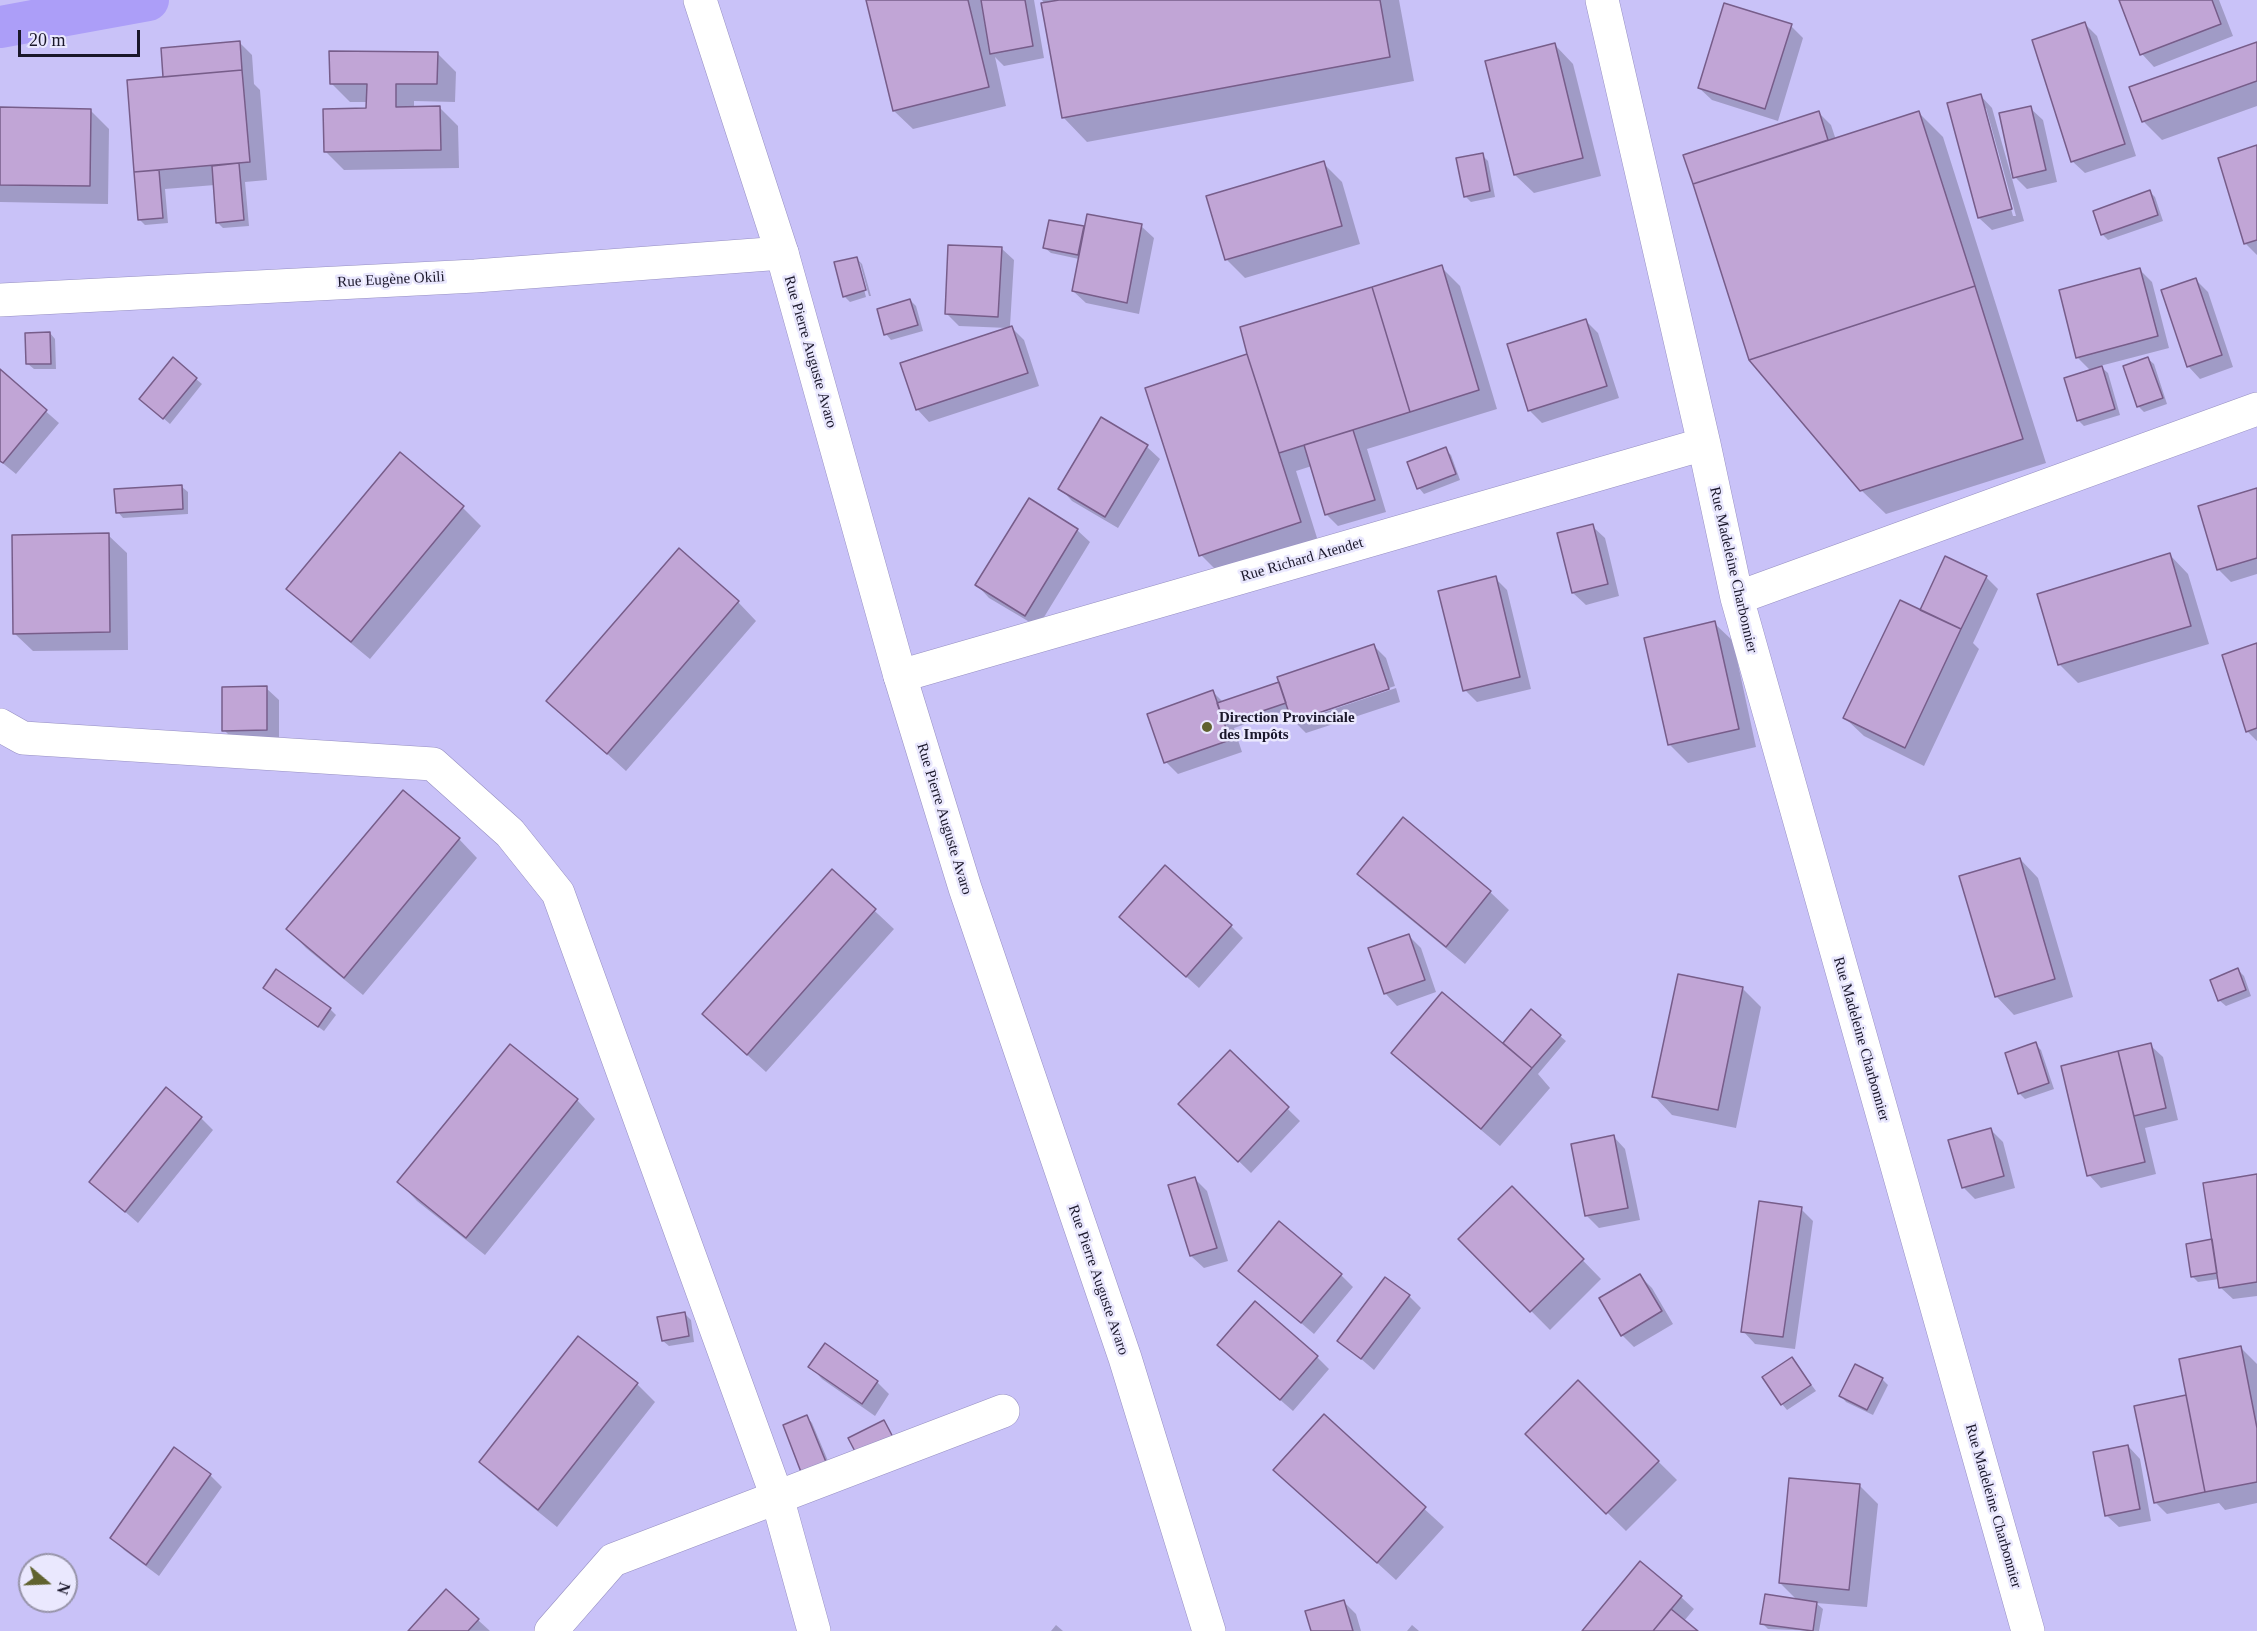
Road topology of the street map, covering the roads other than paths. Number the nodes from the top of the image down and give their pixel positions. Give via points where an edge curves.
1 (700, 0) edge
2 (1602, 0) edge
3 (782, 253) junction
4 (0, 300) edge
5 (2257, 409) edge
6 (1704, 444) junction
7 (1737, 598) junction
8 (900, 676) junction
9 (0, 725) edge
10 (1002, 1412) dead end
11 (777, 1497) junction
12 (551, 1631) edge
13 (814, 1631) edge
14 (1209, 1631) edge
15 (2028, 1631) edge

1 - 3 street, Rue Pierre Auguste Avaro
2 - 6 street, Rue Madeleine Charbonnier
3 - 4 street, Rue Eugène Okili via 475,276
3 - 8 street, Rue Pierre Auguste Avaro
5 - 7 street
6 - 7 street, Rue Madeleine Charbonnier
6 - 8 street, Rue Richard Atendet
7 - 15 street, Rue Madeleine Charbonnier
8 - 14 street, Rue Pierre Auguste Avaro via 965,888 1125,1358
9 - 11 street via 23,738 433,764 510,833 558,893
10 - 11 street
11 - 12 street via 613,1560
11 - 13 street

